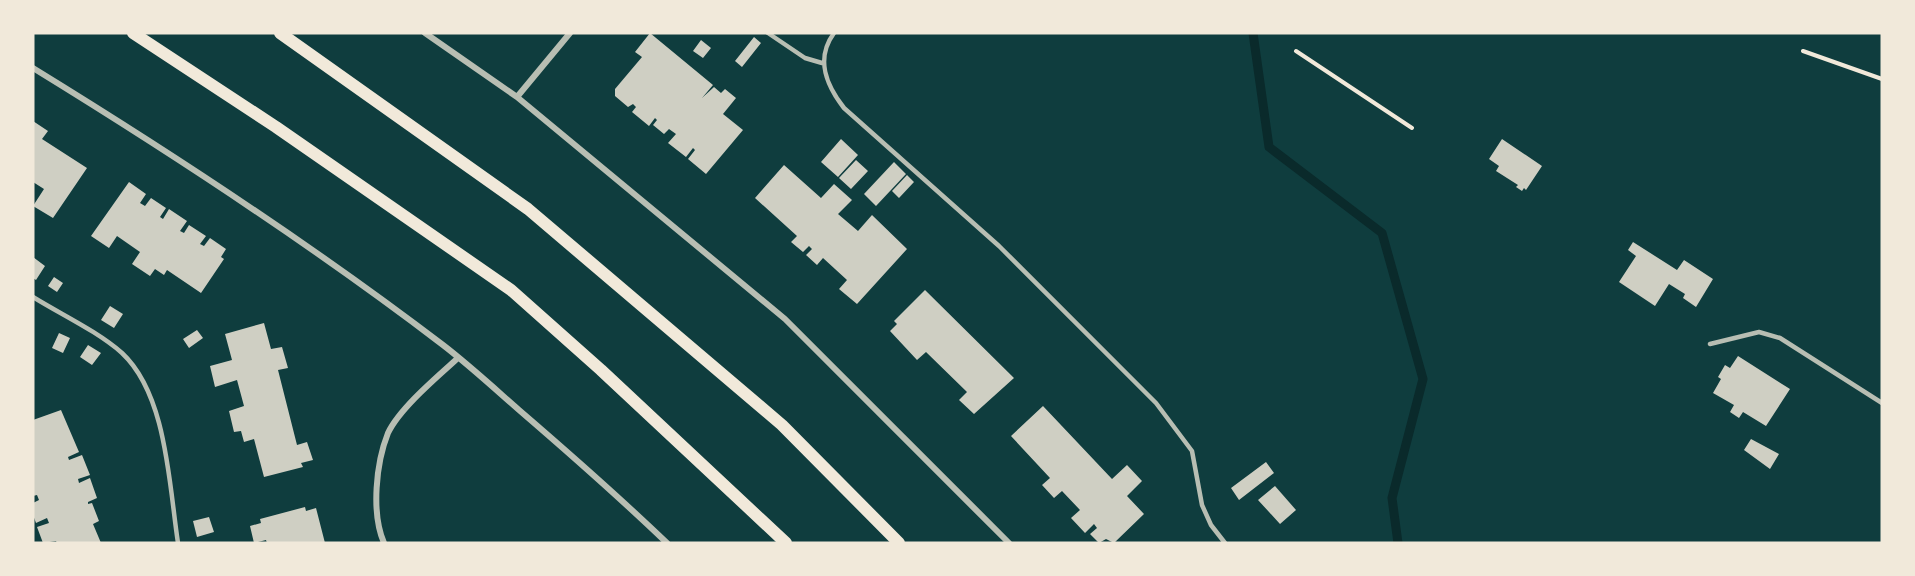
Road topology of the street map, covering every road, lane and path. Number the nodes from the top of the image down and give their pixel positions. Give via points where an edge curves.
1 (133, 33) edge
2 (280, 33) edge
3 (425, 33) edge
4 (570, 33) edge
5 (768, 33) edge
6 (834, 33) edge
7 (1296, 51) dead end
8 (1803, 51) dead end
9 (822, 63) junction
10 (33, 68) edge
11 (1882, 79) edge
12 (517, 96) junction
13 (1412, 128) dead end
14 (33, 297) edge
15 (1710, 344) dead end
16 (458, 357) junction
17 (1882, 403) edge
18 (178, 543) edge
19 (384, 543) edge
20 (668, 543) edge
21 (786, 543) edge
22 (899, 543) edge
23 (1009, 543) edge
24 (1225, 543) edge

1 - 21 main road via 511,290
2 - 22 main road via 528,209 782,425
3 - 12 street
4 - 12 street
5 - 9 lane via 805,58
6 - 9 lane
7 - 13 path
8 - 11 path
9 - 24 lane via 831,90 844,108 999,246 1156,403 1192,451 1202,505
10 - 16 street via 119,120 351,278
12 - 23 street via 786,319
14 - 18 lane via 121,352 148,388 161,435
15 - 17 lane via 1758,332 1780,338
16 - 19 street via 389,432 375,491
16 - 20 street via 595,474

